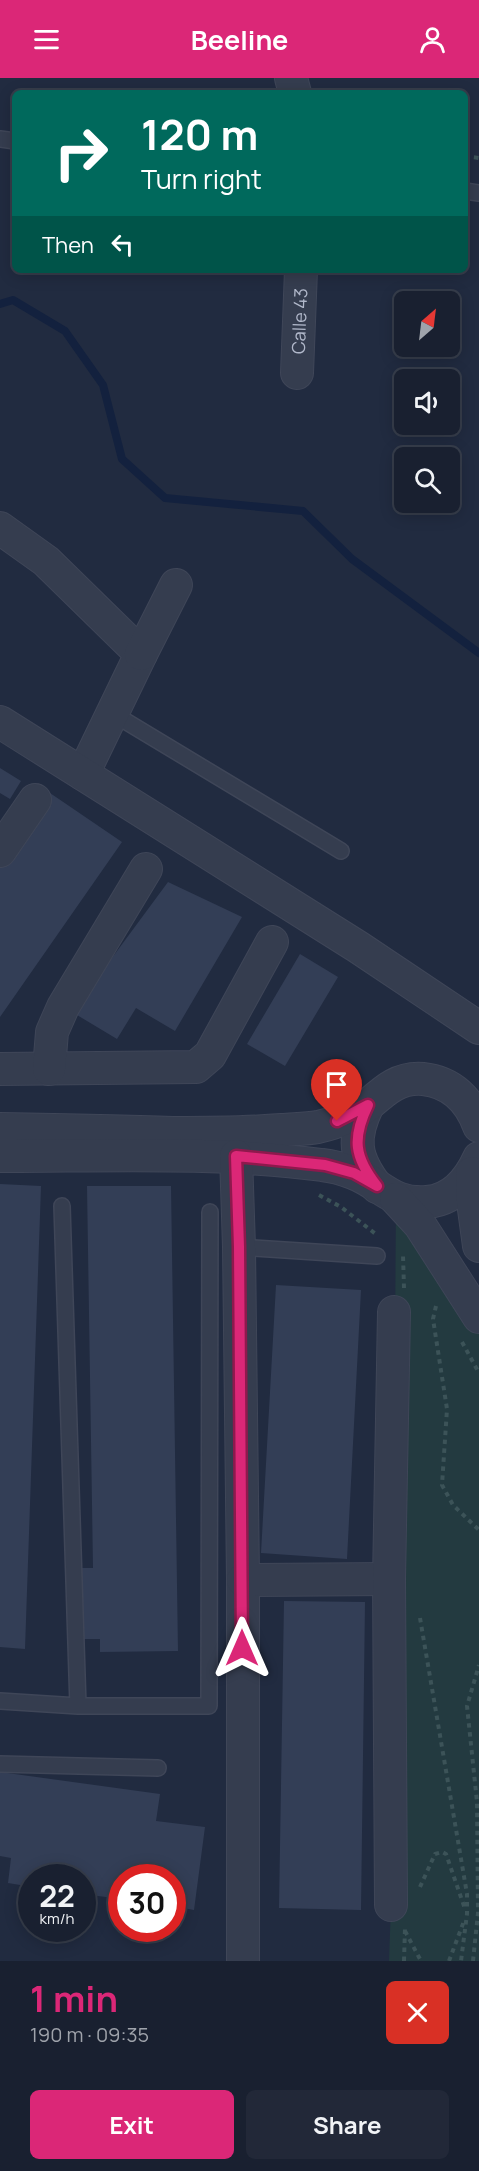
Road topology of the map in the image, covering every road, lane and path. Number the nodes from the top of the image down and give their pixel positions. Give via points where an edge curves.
1 (301, 273) edge
2 (297, 373) dead end
3 (0, 528) edge
4 (177, 585) dead end
5 (141, 654) junction
6 (112, 714) junction
7 (0, 722) edge
8 (83, 774) junction
9 (35, 800) dead end
10 (0, 851) edge
11 (342, 851) dead end
12 (146, 869) dead end
13 (272, 942) dead end
14 (479, 1028) edge
15 (0, 1069) edge
16 (49, 1069) junction
17 (368, 1105) junction
18 (479, 1126) edge
19 (0, 1129) edge
20 (0, 1156) edge
21 (236, 1156) junction
22 (476, 1165) edge
23 (386, 1193) junction
24 (310, 1194) dead end
25 (62, 1206) dead end
26 (210, 1212) dead end
27 (385, 1241) dead end
28 (431, 1242) junction
29 (479, 1245) edge
30 (239, 1247) junction
31 (394, 1248) dead end
32 (376, 1256) dead end
33 (438, 1302) dead end
34 (394, 1312) dead end
35 (479, 1317) edge
36 (479, 1530) edge
37 (243, 1580) junction
38 (389, 1580) junction
39 (418, 1608) dead end
40 (479, 1665) edge
41 (0, 1701) edge
42 (78, 1706) junction
43 (0, 1764) edge
44 (158, 1768) dead end
45 (404, 1909) junction
46 (478, 1913) edge
47 (467, 1914) junction
48 (243, 1961) edge
49 (422, 1961) edge
50 (449, 1961) edge
51 (460, 1961) edge
52 (473, 1961) edge

1 - 2 street, Calle 43
3 - 5 street via 46,561
4 - 5 street
5 - 6 street
6 - 8 street
6 - 11 lane
7 - 8 street
8 - 14 street
9 - 10 street
12 - 16 street via 63,1007 52,1032
13 - 16 street via 210,1055 196,1067
15 - 16 street
17 - 18 street via 392,1085 415,1080 438,1082 465,1099
17 - 19 street via 317,1127 239,1134
17 - 23 street via 358,1125 357,1147 363,1169
20 - 21 street
21 - 23 street via 325,1165 354,1173
21 - 30 street
22 - 23 street via 462,1186 447,1197 413,1203
22 - 29 street via 473,1202
23 - 28 street via 420,1225
24 - 27 path via 341,1207
25 - 42 lane
26 - 42 lane via 209,1706
28 - 31 path via 403,1255
28 - 35 street
30 - 32 lane
30 - 37 street
33 - 36 path via 433,1319 447,1409 442,1485 453,1505
34 - 38 street
37 - 38 street
37 - 48 street
38 - 45 street
39 - 47 path via 467,1894
40 - 46 path via 467,1706 477,1802
41 - 42 lane
43 - 44 lane
45 - 47 path via 423,1884 435,1854 442,1852
45 - 49 path
46 - 47 path
46 - 52 path
47 - 50 path
47 - 51 path

